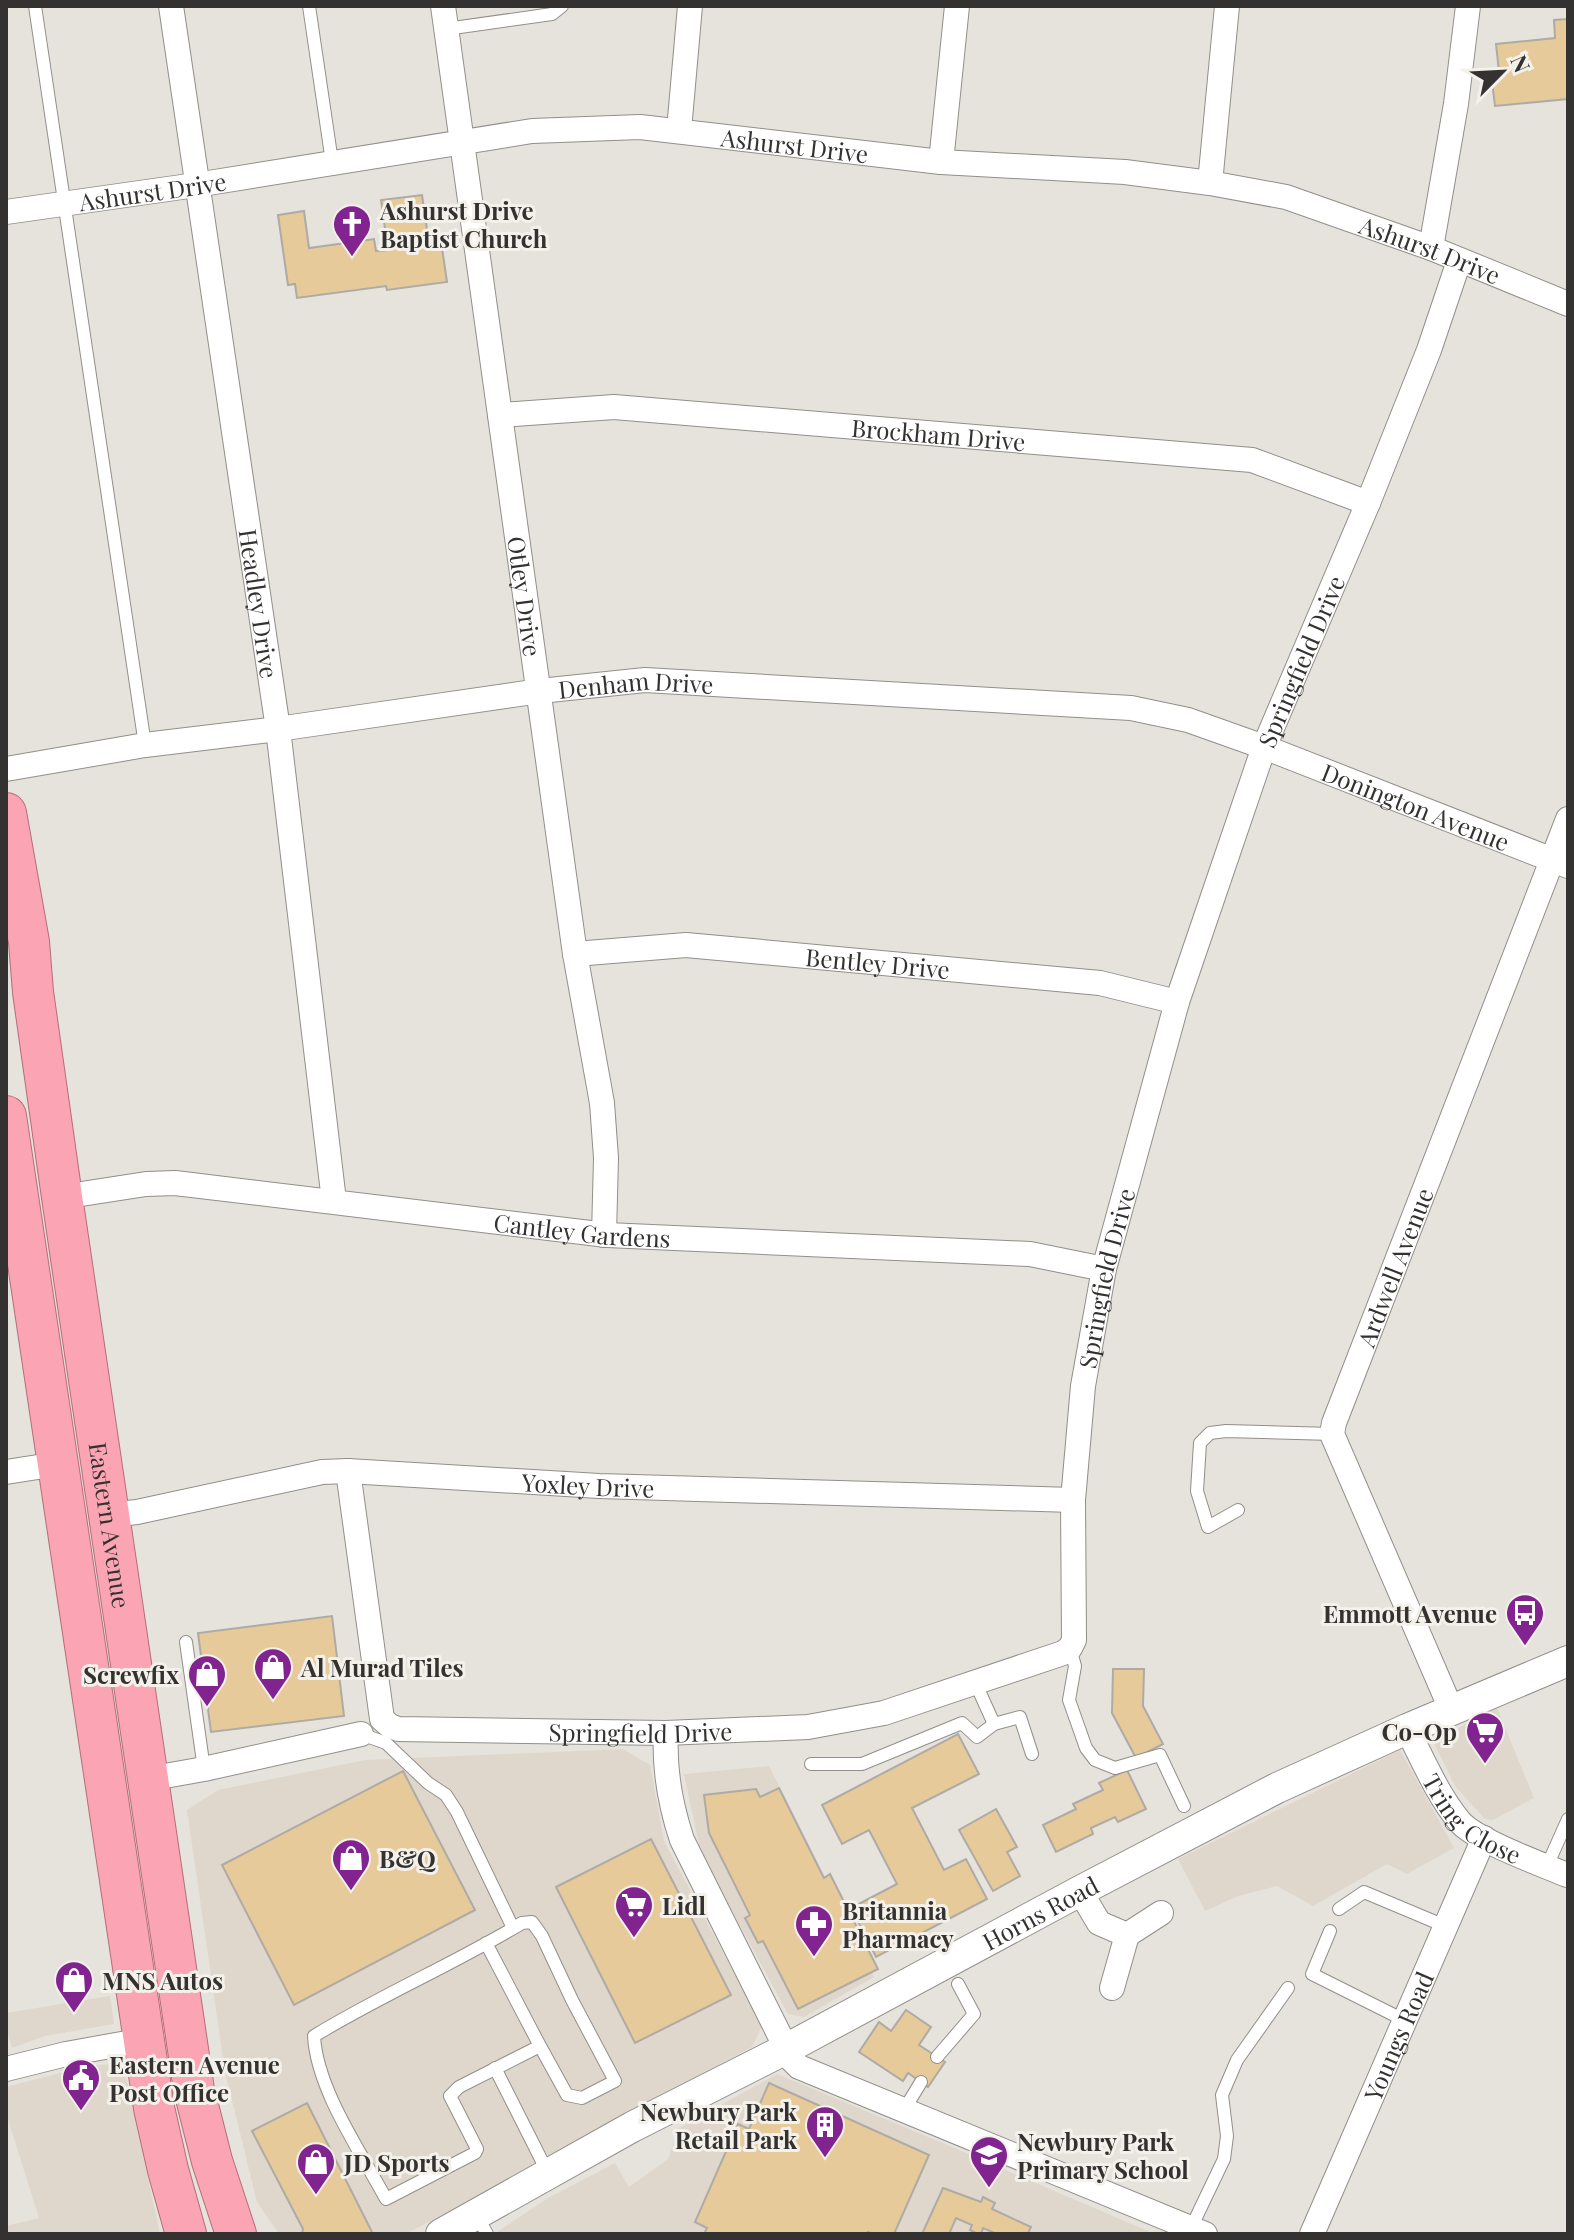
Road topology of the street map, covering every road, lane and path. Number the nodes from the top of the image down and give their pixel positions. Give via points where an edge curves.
1 (35, 6) edge
2 (171, 6) edge
3 (309, 6) edge
4 (562, 6) edge
5 (690, 6) edge
6 (957, 6) edge
7 (1227, 6) edge
8 (1468, 6) edge
9 (444, 18) edge
10 (679, 130) junction
11 (462, 143) junction
12 (332, 162) junction
13 (941, 162) junction
14 (1210, 183) junction
15 (196, 185) junction
16 (64, 203) junction
17 (6, 212) edge
18 (1431, 248) junction
19 (1459, 261) junction
20 (1568, 304) edge
21 (500, 415) junction
22 (1368, 503) junction
23 (540, 691) junction
24 (278, 729) junction
25 (145, 745) junction
26 (1264, 747) junction
27 (6, 769) edge
28 (6, 813) edge
29 (1568, 819) edge
30 (1560, 863) edge
31 (575, 954) junction
32 (1177, 1002) junction
33 (6, 1116) edge
34 (62, 1197) junction
35 (334, 1201) junction
36 (604, 1235) junction
37 (1104, 1269) junction
38 (1332, 1434) junction
39 (57, 1464) junction
40 (348, 1471) junction
41 (6, 1472) edge
42 (1073, 1500) junction
43 (1238, 1510) dead end
44 (109, 1515) junction
45 (186, 1642) dead end
46 (1070, 1648) junction
47 (1568, 1661) edge
48 (975, 1682) junction
49 (1451, 1709) junction
50 (994, 1724) junction
51 (1407, 1729) junction
52 (666, 1733) junction
53 (361, 1734) joint
54 (1032, 1754) dead end
55 (811, 1764) dead end
56 (204, 1769) junction
57 (148, 1779) junction
58 (1184, 1806) dead end
59 (1568, 1819) edge
60 (1484, 1838) junction
61 (1557, 1871) edge
62 (1080, 1891) junction
63 (1339, 1909) dead end
64 (1161, 1913) dead end
65 (1445, 1926) junction
66 (513, 1928) junction
67 (1330, 1931) dead end
68 (1127, 1935) junction
69 (486, 1943) junction
70 (958, 1984) dead end
71 (1112, 1988) dead end
72 (1288, 1988) dead end
73 (1404, 2020) junction
74 (144, 2040) junction
75 (540, 2046) junction
76 (786, 2049) junction
77 (937, 2057) dead end
78 (495, 2068) junction
79 (6, 2069) edge
80 (921, 2082) dead end
81 (194, 2090) junction
82 (904, 2110) junction
83 (548, 2173) junction
84 (482, 2224) edge
85 (1198, 2231) edge
86 (186, 2234) edge
87 (212, 2234) edge
88 (236, 2234) edge
89 (441, 2234) edge
90 (1312, 2234) edge

1 - 16 lane
2 - 15 street, Headley Drive
3 - 12 lane
4 - 9 lane via 552,14
5 - 10 street
6 - 13 street
7 - 14 street
8 - 18 street
9 - 11 street, Otley Drive
10 - 11 street, Ashurst Drive via 532,131
10 - 13 street, Ashurst Drive
11 - 12 street, Ashurst Drive
11 - 21 street, Otley Drive
12 - 15 street, Ashurst Drive
13 - 14 street, Ashurst Drive via 1125,172
14 - 18 street, Ashurst Drive via 1286,197
15 - 16 street, Ashurst Drive
15 - 24 street, Headley Drive
16 - 17 street, Ashurst Drive
16 - 25 lane
18 - 19 street, Ashurst Drive
19 - 20 street, Ashurst Drive
19 - 22 street, Springfield Drive
21 - 22 street, Brockham Drive via 614,407 1252,460
21 - 23 street, Otley Drive
22 - 26 street, Springfield Drive
23 - 24 street, Denham Drive
23 - 26 street, Denham Drive via 645,680 1131,708 1188,720
23 - 31 street, Otley Drive
24 - 25 street, Denham Drive
24 - 35 street, Headley Drive
25 - 27 street, Denham Drive
26 - 30 street, Donington Avenue
26 - 32 street, Springfield Drive
28 - 34 highway, Eastern Avenue via 29,942
29 - 30 street, Ardwell Avenue
30 - 38 street, Ardwell Avenue
31 - 32 street, Bentley Drive via 686,945 1100,983
31 - 36 street, Otley Drive via 602,1103
32 - 37 street, Springfield Drive
33 - 39 highway, Eastern Avenue
34 - 35 street, Cantley Gardens via 175,1183
34 - 44 highway, Eastern Avenue
35 - 36 street, Cantley Gardens
36 - 37 street, Cantley Gardens via 1030,1254
37 - 42 street, Springfield Drive via 1083,1386
38 - 43 lane via 1210,1433 1200,1443 1197,1491 1208,1527
38 - 49 street
39 - 41 street
39 - 74 highway, Eastern Avenue
40 - 42 street, Yoxley Drive via 599,1486
40 - 44 street, Yoxley Drive
40 - 52 street, Springfield Drive via 382,1719 390,1726
42 - 46 street, Springfield Drive
44 - 57 highway, Eastern Avenue
45 - 56 lane
46 - 48 street, Springfield Drive
46 - 58 lane via 1075,1666 1069,1700 1086,1748 1095,1760 1115,1768 1160,1755
47 - 49 street, Horns Road
48 - 50 lane
48 - 52 street, Springfield Drive via 845,1721
49 - 51 street, Horns Road
50 - 54 lane via 1020,1717
50 - 55 lane via 977,1737 962,1723 862,1764
51 - 60 street, Tring Close via 1429,1775 1462,1824
51 - 62 street, Horns Road via 1277,1788
52 - 76 street via 674,1817 682,1840
53 - 56 street
53 - 66 lane via 386,1743 446,1795
56 - 57 street
57 - 81 highway, Eastern Avenue
59 - 61 lane
60 - 61 street, Tring Close
60 - 65 street, Youngs Road
62 - 68 street via 1099,1923
62 - 76 street, Horns Road
63 - 65 lane via 1364,1892
64 - 68 street
65 - 73 street, Youngs Road
66 - 69 lane
66 - 75 lane via 532,1922 542,1936 615,2081 582,2098 567,2095
67 - 73 lane via 1312,1974
68 - 71 street
69 - 75 lane
69 - 78 lane via 314,2036 315,2054 328,2091 386,2199 475,2153 450,2096
70 - 77 lane via 974,2014
72 - 85 lane via 1237,2060 1222,2095 1224,2159
73 - 90 street, Youngs Road
74 - 79 street
74 - 86 highway, Eastern Avenue via 154,2108
75 - 78 lane
76 - 82 street via 799,2067
76 - 83 street, Horns Road
78 - 83 lane
80 - 82 lane
81 - 87 highway via 189,2158
81 - 88 highway, Eastern Avenue
82 - 85 street
83 - 84 street, Horns Road
84 - 89 street, Horns Road

